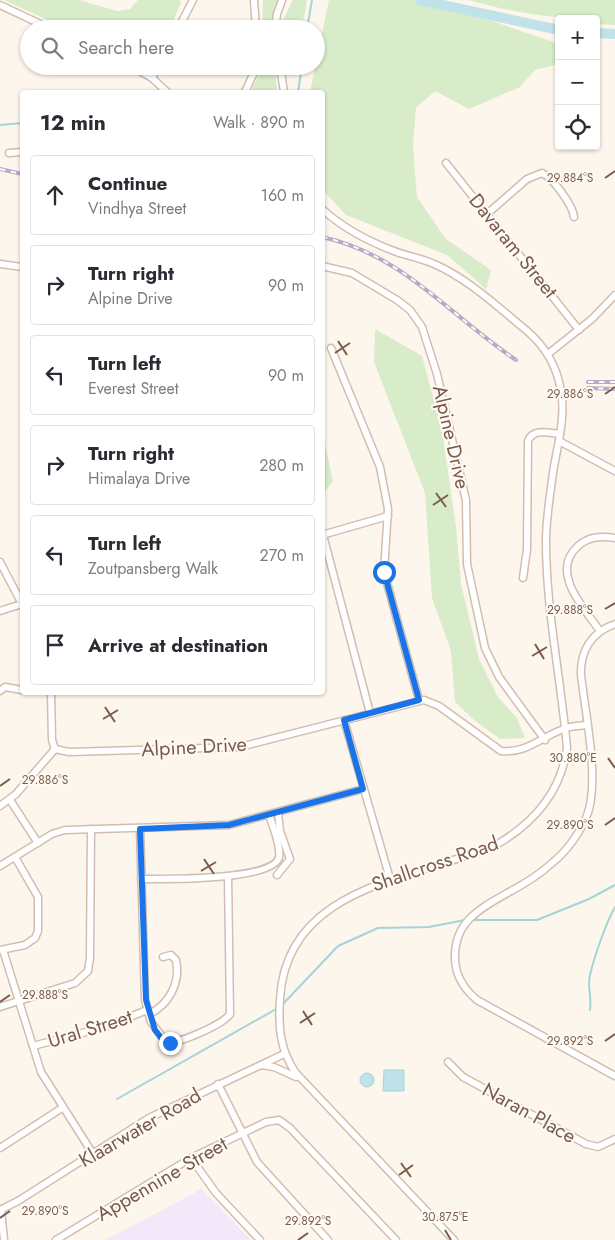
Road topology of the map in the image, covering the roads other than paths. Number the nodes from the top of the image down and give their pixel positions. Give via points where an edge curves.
1 (193, 0) edge
2 (254, 0) edge
3 (282, 0) edge
4 (0, 6) edge
5 (31, 20) edge
6 (183, 20) edge
7 (255, 20) edge
8 (277, 20) edge
9 (147, 75) edge
10 (154, 75) edge
11 (253, 75) edge
12 (281, 75) edge
13 (152, 78) junction
14 (165, 90) edge
15 (246, 90) edge
16 (284, 90) edge
17 (20, 152) edge
18 (9, 153) dead end
19 (446, 163) dead end
20 (325, 211) edge
21 (487, 214) junction
22 (574, 217) dead end
23 (0, 264) edge
24 (20, 267) edge
25 (325, 267) edge
26 (615, 295) edge
27 (580, 330) junction
28 (331, 348) dead end
29 (548, 354) junction
30 (560, 434) junction
31 (559, 441) junction
32 (615, 471) edge
33 (388, 516) junction
34 (325, 534) edge
35 (615, 538) edge
36 (325, 543) edge
37 (0, 562) edge
38 (523, 578) dead end
39 (20, 600) edge
40 (20, 605) edge
41 (0, 610) edge
42 (615, 624) edge
43 (600, 631) junction
44 (20, 690) edge
45 (0, 691) edge
46 (51, 695) edge
47 (419, 700) junction
48 (370, 713) junction
49 (344, 720) junction
50 (586, 725) junction
51 (565, 728) junction
52 (545, 740) junction
53 (55, 749) junction
54 (363, 789) junction
55 (10, 800) junction
56 (0, 806) edge
57 (278, 813) junction
58 (269, 815) junction
59 (91, 829) junction
60 (140, 829) junction
61 (38, 843) junction
62 (15, 856) junction
63 (0, 866) edge
64 (277, 875) dead end
65 (228, 876) junction
66 (141, 879) junction
67 (390, 879) junction
68 (2, 950) edge
69 (163, 957) dead end
70 (20, 1000) junction
71 (0, 1007) edge
72 (148, 1012) junction
73 (33, 1046) junction
74 (284, 1054) junction
75 (448, 1062) dead end
76 (260, 1065) junction
77 (615, 1076) edge
78 (300, 1078) junction
79 (218, 1084) junction
80 (62, 1108) junction
81 (241, 1134) junction
82 (615, 1139) edge
83 (0, 1148) edge
84 (92, 1154) junction
85 (191, 1158) junction
86 (1, 1210) edge
87 (4, 1240) edge
88 (56, 1240) edge
89 (260, 1240) edge
90 (328, 1240) edge
91 (396, 1240) edge
92 (454, 1240) edge

1 - 6 street
2 - 7 street
3 - 8 street
4 - 5 street
9 - 13 street
10 - 13 street
11 - 15 street
12 - 16 street
13 - 14 street
17 - 18 street
19 - 21 street, Davaram Street
20 - 29 street, Shallcross Road via 372,241 450,272 528,331
21 - 22 street via 527,179 542,173 548,176 565,199
21 - 27 street, Davaram Street
23 - 24 street
25 - 52 street, Alpine Drive via 352,273 397,300 410,310 422,327 437,374 466,500 467,564 485,648 499,677
26 - 27 street
27 - 29 street
28 - 33 street via 377,456
29 - 30 street, Shallcross Road via 561,392
30 - 31 street, Shallcross Road
30 - 38 street via 536,433 529,437 528,549
31 - 32 street
31 - 51 street, Shallcross Road via 548,510 546,562
33 - 34 street
33 - 47 street via 384,572
35 - 43 street via 584,541 575,549 568,565 570,586
36 - 48 street
37 - 39 street
40 - 41 street
42 - 43 street
43 - 50 street via 587,646 581,661
44 - 45 street via 5,687
46 - 53 street
47 - 48 street, Alpine Drive
47 - 52 street via 430,701 501,751 516,751
48 - 49 street, Alpine Drive
49 - 53 street, Alpine Drive via 240,748 69,752
49 - 54 street
50 - 51 street
50 - 77 street via 592,791 590,808 583,824 552,863 472,914 457,938 455,962 460,981 477,1000
51 - 52 street
51 - 67 street, Shallcross Road via 567,748 563,770 548,800 526,825 487,849
53 - 55 street
54 - 57 street
54 - 67 street
55 - 56 street
55 - 61 street
57 - 58 street
57 - 64 street via 280,831 290,859
58 - 60 street via 219,826
58 - 65 street via 279,850 276,862 262,870
59 - 60 street
59 - 61 street via 58,831
59 - 70 street via 88,971 75,983
60 - 66 street
61 - 62 street
62 - 63 street
62 - 68 street via 38,897 38,931 31,942
65 - 66 street
65 - 72 street via 230,1014 219,1024 170,1043 159,1035
66 - 72 street
67 - 74 street, Shallcross Road via 336,904 301,939 289,960 280,992
68 - 70 street
69 - 72 street, Ural Street via 171,955 176,960 176,982 162,1005
70 - 71 street
70 - 73 street
72 - 73 street, Ural Street
73 - 80 street via 41,1072
74 - 76 street, Klaarwater Road
74 - 78 street, Shallcross Road
75 - 82 street, Naran Place via 463,1077 586,1144 598,1147
76 - 78 street
76 - 79 street, Klaarwater Road
78 - 92 street, Shallcross Road
79 - 81 street
79 - 84 street, Klaarwater Road via 149,1118
80 - 83 street
80 - 84 street
81 - 85 street, Appennine Street
81 - 90 street via 265,1172
81 - 91 street, Appennine Street via 272,1120 284,1122
84 - 86 street, Klaarwater Road
85 - 88 street, Appennine Street
85 - 89 street via 216,1193
86 - 87 street

